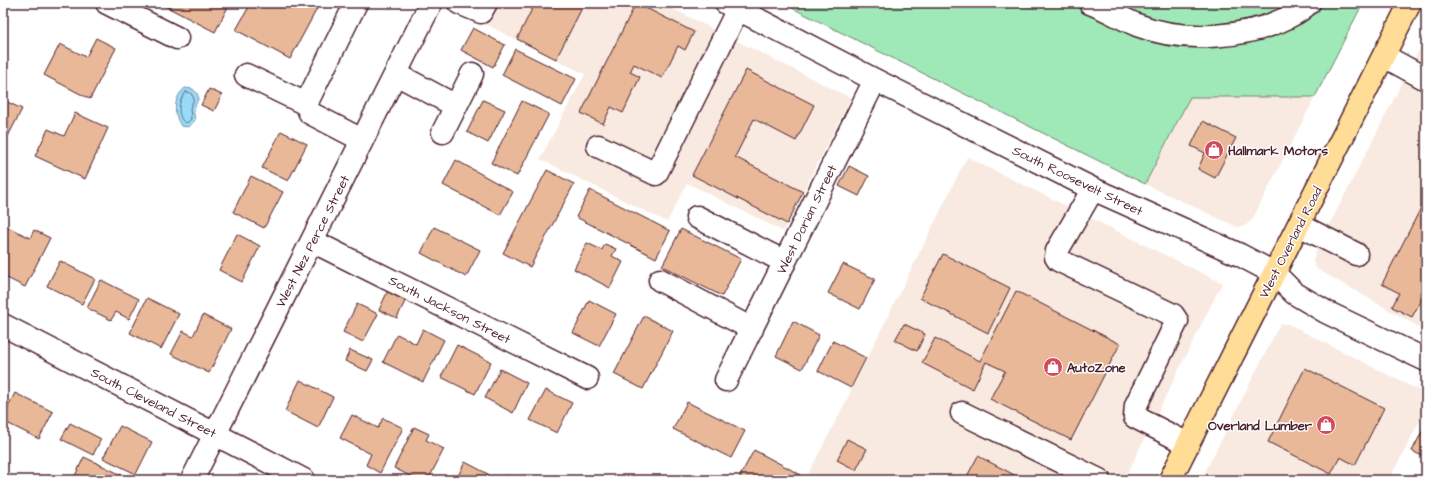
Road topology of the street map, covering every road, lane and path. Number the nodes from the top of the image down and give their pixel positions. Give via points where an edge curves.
1 (356, 3) edge
2 (431, 3) edge
3 (459, 3) edge
4 (486, 3) edge
5 (1090, 3) edge
6 (1309, 3) edge
7 (1410, 3) edge
8 (119, 6) edge
9 (732, 6) edge
10 (177, 38) dead end
11 (1384, 56) junction
12 (396, 74) junction
13 (472, 74) dead end
14 (246, 75) dead end
15 (1426, 79) edge
16 (875, 80) junction
17 (306, 104) junction
18 (456, 106) junction
19 (443, 132) dead end
20 (362, 140) junction
21 (598, 146) dead end
22 (1093, 189) junction
23 (697, 217) dead end
24 (1299, 225) junction
25 (312, 240) junction
26 (1356, 254) dead end
27 (784, 262) junction
28 (1274, 273) junction
29 (660, 280) dead end
30 (3, 325) edge
31 (752, 329) junction
32 (1426, 360) edge
33 (587, 378) dead end
34 (726, 380) dead end
35 (962, 413) dead end
36 (215, 434) junction
37 (1188, 444) junction
38 (192, 480) edge
39 (304, 480) edge
40 (1099, 480) edge
41 (1170, 480) edge

1 - 17 street
2 - 12 street, West Nez Perce Street
3 - 4 street via 481,12
5 - 6 street via 1137,25 1158,31 1210,36 1243,32 1269,25 1294,14
7 - 11 main road, West Overland Road
8 - 10 street
9 - 16 street, South Roosevelt Street
9 - 21 street via 656,174
11 - 15 street
11 - 24 main road, West Overland Road
12 - 18 street
12 - 20 street, West Nez Perce Street
13 - 18 street
14 - 17 street
16 - 22 street, South Roosevelt Street
16 - 27 street, West Dorian Street
17 - 20 street via 310,113
18 - 19 street
20 - 25 street, West Nez Perce Street
22 - 28 street, South Roosevelt Street via 1240,255
22 - 37 street via 1056,257 1173,315 1177,321 1136,405 1135,417
23 - 27 street
24 - 26 street
24 - 28 main road, West Overland Road
25 - 33 street, South Jackson Street
25 - 36 street, West Nez Perce Street
27 - 31 street, West Dorian Street
28 - 32 street, South Roosevelt Street via 1294,293 1326,312
28 - 37 main road, West Overland Road
29 - 31 street
30 - 36 street, South Cleveland Street
31 - 34 street, West Dorian Street
35 - 40 street
36 - 38 street, West Nez Perce Street
36 - 39 street, South Cleveland Street
37 - 41 main road, West Overland Road

